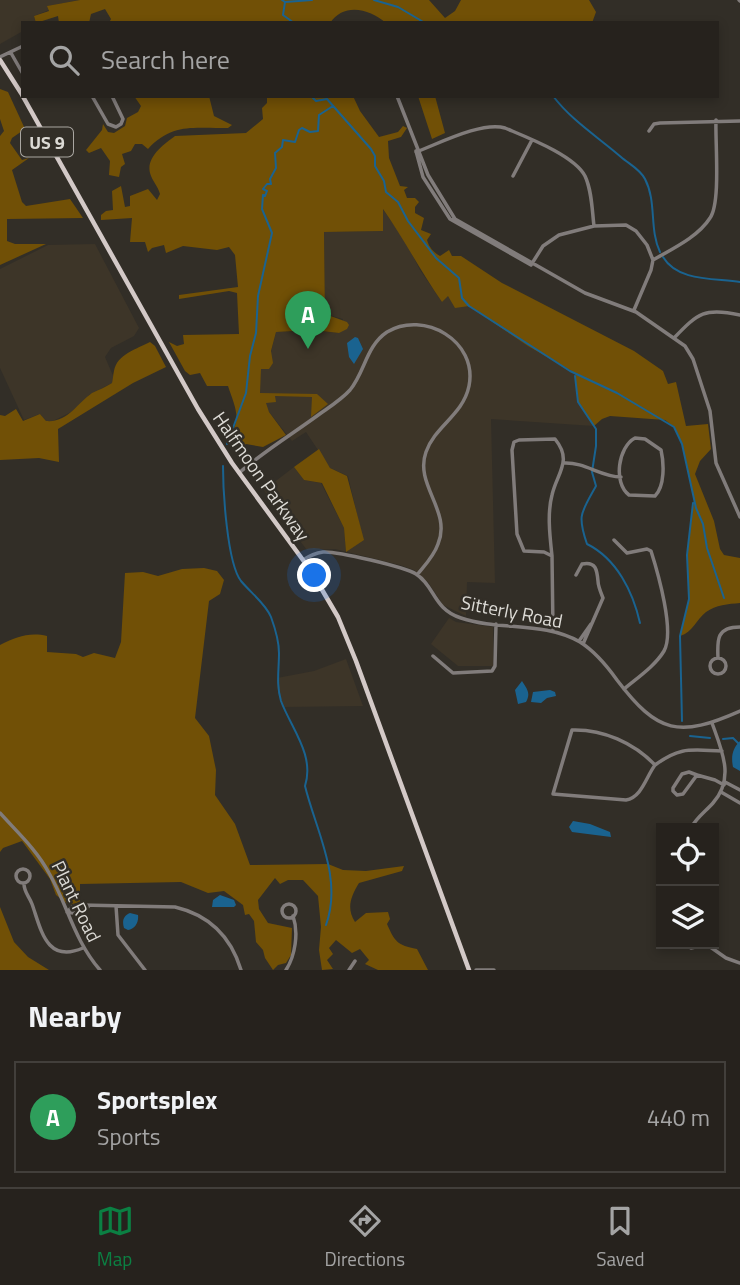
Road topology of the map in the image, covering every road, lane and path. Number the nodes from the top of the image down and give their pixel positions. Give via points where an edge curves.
1 (21, 47) edge
2 (11, 53) junction
3 (0, 59) edge
4 (21, 70) edge
5 (21, 93) edge
6 (24, 98) edge
7 (93, 98) edge
8 (113, 98) edge
9 (398, 98) edge
10 (716, 120) junction
11 (740, 121) edge
12 (649, 131) dead end
13 (532, 141) junction
14 (417, 150) junction
15 (513, 176) dead end
16 (594, 226) junction
17 (653, 260) junction
18 (533, 265) junction
19 (634, 310) junction
20 (740, 315) edge
21 (674, 338) junction
22 (564, 463) junction
23 (239, 472) junction
24 (621, 477) junction
25 (740, 517) edge
26 (614, 540) dead end
27 (552, 556) junction
28 (303, 560) junction
29 (417, 575) junction
30 (576, 575) dead end
31 (496, 624) junction
32 (591, 624) junction
33 (740, 627) edge
34 (553, 631) junction
35 (581, 643) junction
36 (433, 656) dead end
37 (718, 659) junction
38 (624, 689) junction
39 (740, 711) edge
40 (712, 723) junction
41 (722, 751) junction
42 (655, 765) junction
43 (697, 775) junction
44 (725, 784) junction
45 (740, 790) edge
46 (721, 792) junction
47 (740, 803) edge
48 (0, 813) edge
49 (694, 823) edge
50 (24, 884) junction
51 (116, 906) junction
52 (67, 912) junction
53 (293, 916) junction
54 (83, 948) junction
55 (712, 949) edge
56 (355, 961) dead end
57 (740, 963) edge
58 (100, 970) edge
59 (145, 970) edge
60 (241, 970) edge
61 (286, 970) edge
62 (349, 970) edge
63 (469, 970) edge
64 (476, 970) edge
65 (494, 970) edge

1 - 2 street
2 - 3 street
2 - 4 street
3 - 5 main road, Halfmoon Parkway / US 9
6 - 23 main road, Halfmoon Parkway / US 9 via 198,409
7 - 8 street via 108,124 116,127 124,119
9 - 14 street
10 - 11 street
10 - 12 street via 660,123
10 - 17 street via 712,216 687,240
13 - 14 street via 497,126
13 - 15 street
13 - 16 street via 583,172
14 - 18 street via 451,217
16 - 17 street via 620,223 632,227
16 - 18 street via 559,235 543,246
17 - 19 street
18 - 19 street via 595,298
19 - 21 street
20 - 21 street via 702,313
21 - 25 street via 689,351 699,376 710,411 716,463
22 - 24 street
22 - 27 street via 552,495
22 - 27 street via 555,439 519,440 513,445 519,542 524,551
23 - 28 main road, Halfmoon Parkway / US 9
23 - 29 street via 345,395 386,333 413,325 444,332 463,353 470,383 459,410 431,441 425,456 424,475 442,523 438,545
24 - 24 street via 627,494 658,495 661,449 645,439 631,439 622,451
26 - 38 street via 623,551 652,552 669,635 661,655
27 - 34 street
28 - 29 street via 326,552
28 - 63 main road, Halfmoon Parkway / US 9 via 338,617 356,661
29 - 31 street, Sitterly Road via 448,612
30 - 32 street via 584,563 593,564 599,573 603,601
31 - 34 street, Sitterly Road
31 - 36 street via 492,671 453,673
32 - 35 street
32 - 35 street
33 - 37 street via 722,631
34 - 35 street, Sitterly Road
35 - 38 street, Sitterly Road
37 - 37 street via 725,668 718,674 710,666
38 - 40 street, Sitterly Road via 641,710 662,722 683,727
39 - 40 street, Sitterly Road
40 - 41 street
41 - 42 street via 682,750
41 - 44 street
42 - 42 street via 630,800 553,794 572,730 611,736
43 - 43 street via 682,794 673,792 682,774
43 - 44 street
44 - 45 street
44 - 46 street
46 - 47 street
46 - 49 street
48 - 52 street, Plant Road via 47,869
50 - 50 street via 16,876 27,869 31,875
50 - 54 street via 44,939 63,951
51 - 52 street via 90,905
51 - 59 street via 118,935
51 - 60 street via 175,907 204,917 228,941
52 - 54 street, Plant Road
53 - 53 street via 295,908 289,903 283,915
53 - 61 street via 294,952
54 - 58 street, Plant Road
55 - 57 street
56 - 62 street
64 - 65 street

